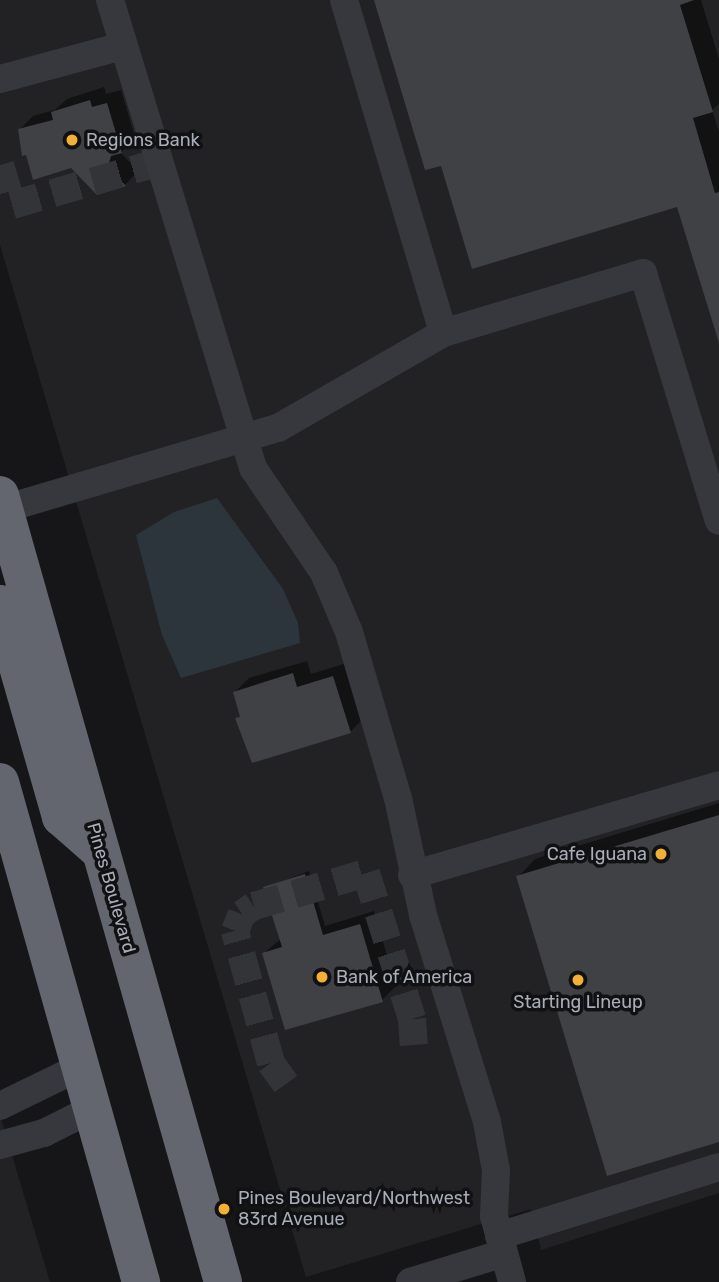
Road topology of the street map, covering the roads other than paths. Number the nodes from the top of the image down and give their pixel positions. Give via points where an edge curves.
1 (110, 0) edge
2 (344, 0) edge
3 (122, 46) junction
4 (0, 79) edge
5 (443, 332) junction
6 (244, 439) junction
7 (1, 504) edge
8 (719, 521) edge
9 (0, 604) edge
10 (0, 782) edge
11 (719, 785) edge
12 (101, 852) junction
13 (412, 875) junction
14 (80, 1067) junction
15 (0, 1106) edge
16 (92, 1109) junction
17 (0, 1145) edge
18 (719, 1167) edge
19 (501, 1245) junction
20 (141, 1282) edge
21 (223, 1282) edge
22 (410, 1282) edge
23 (512, 1282) edge

1 - 3 street
2 - 5 street
3 - 4 street
3 - 6 street
5 - 6 street via 307,414
5 - 8 street via 643,273
6 - 7 street
6 - 13 street via 266,492 324,573 338,601 395,788
7 - 12 highway, Pines Boulevard
9 - 12 highway via 61,817
10 - 14 highway
11 - 13 street
12 - 21 highway, Pines Boulevard
13 - 19 street via 493,1149
14 - 15 street
14 - 16 highway
16 - 17 street via 44,1133
16 - 20 highway
18 - 19 street
19 - 22 street
19 - 23 street

